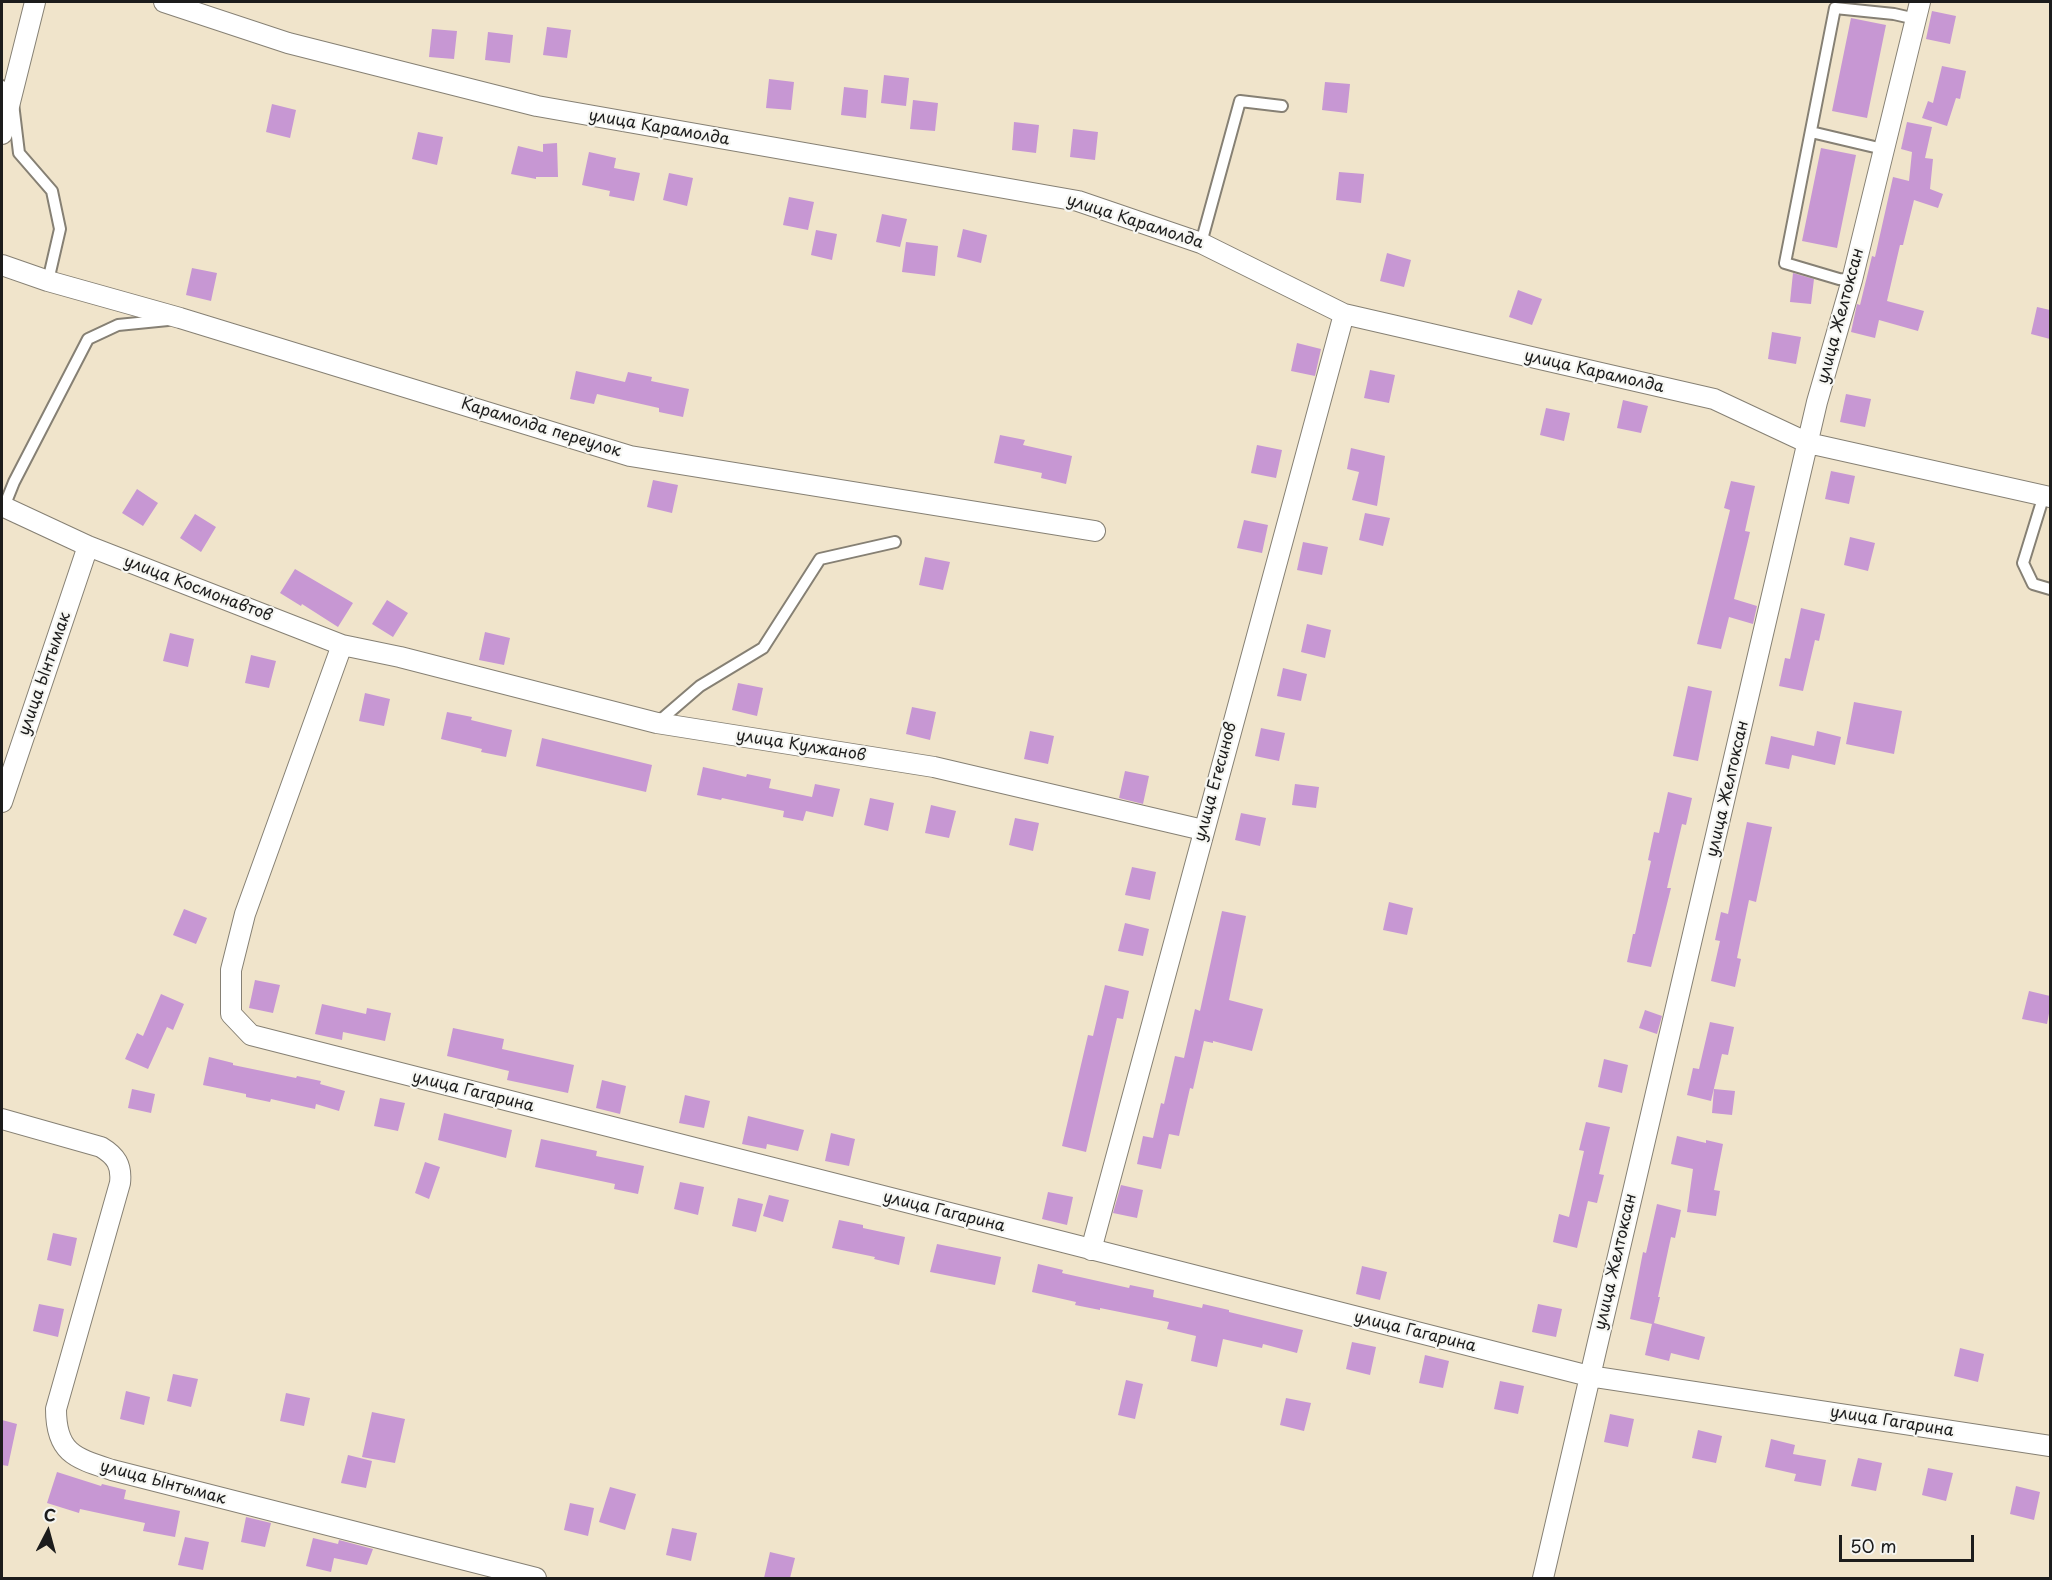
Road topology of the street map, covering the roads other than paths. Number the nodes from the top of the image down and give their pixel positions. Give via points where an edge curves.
1 (35, 2) edge
2 (164, 2) edge
3 (1918, 10) edge
4 (7, 91) edge
5 (1282, 106) dead end
6 (1811, 132) junction
7 (2, 134) edge
8 (1883, 149) junction
9 (1201, 243) junction
10 (2, 265) edge
11 (1852, 280) junction
12 (48, 281) junction
13 (1344, 314) junction
14 (180, 318) junction
15 (1808, 443) junction
16 (2047, 496) edge
17 (3, 506) edge
18 (1095, 531) dead end
19 (895, 542) dead end
20 (88, 546) junction
21 (2050, 590) edge
22 (342, 645) junction
23 (400, 657) joint
24 (657, 723) junction
25 (2, 802) edge
26 (1203, 830) junction
27 (2, 1119) edge
28 (1091, 1250) junction
29 (1589, 1376) junction
30 (2050, 1446) edge
31 (536, 1578) edge
32 (1543, 1578) edge

1 - 4 street
2 - 9 street, улица Карамолда via 288,43 537,106 1078,201
3 - 6 lane via 1894,14 1835,8
3 - 8 street, улица Желтоксан
4 - 7 street
4 - 12 lane via 19,153 52,191 60,229
5 - 9 lane via 1240,101
6 - 8 lane
6 - 11 lane via 1785,262
8 - 11 street, улица Желтоксан
9 - 13 street, улица Карамолда
10 - 12 street, Карамолда переулок
11 - 15 street, улица Желтоксан
12 - 14 street, Карамолда переулок
13 - 15 street, улица Карамолда via 1714,399
13 - 26 street, улица Егесинов
14 - 17 lane via 118,325 88,339
14 - 18 street, Карамолда переулок via 630,456
15 - 16 street, улица Карамолда
15 - 29 street, улица Желтоксан
16 - 21 lane via 2024,563 2033,584
17 - 20 street, улица Космонавтов
19 - 24 lane via 820,559 763,648 700,686
20 - 22 street, улица Космонавтов
20 - 25 street, улица Ынтымак
22 - 23 street, улица Космонавтов
22 - 28 street, улица Гагарина via 245,914 231,970 231,1014 251,1035
23 - 24 street, улица Кулжанов
24 - 26 street, улица Кулжанов via 934,767
26 - 28 street, улица Егесинов
27 - 31 street, улица Ынтымак via 101,1147 112,1153 122,1171 56,1409 58,1434 64,1446 75,1455 112,1470
28 - 29 street, улица Гагарина
29 - 30 street, улица Гагарина
29 - 32 street, улица Желтоксан

